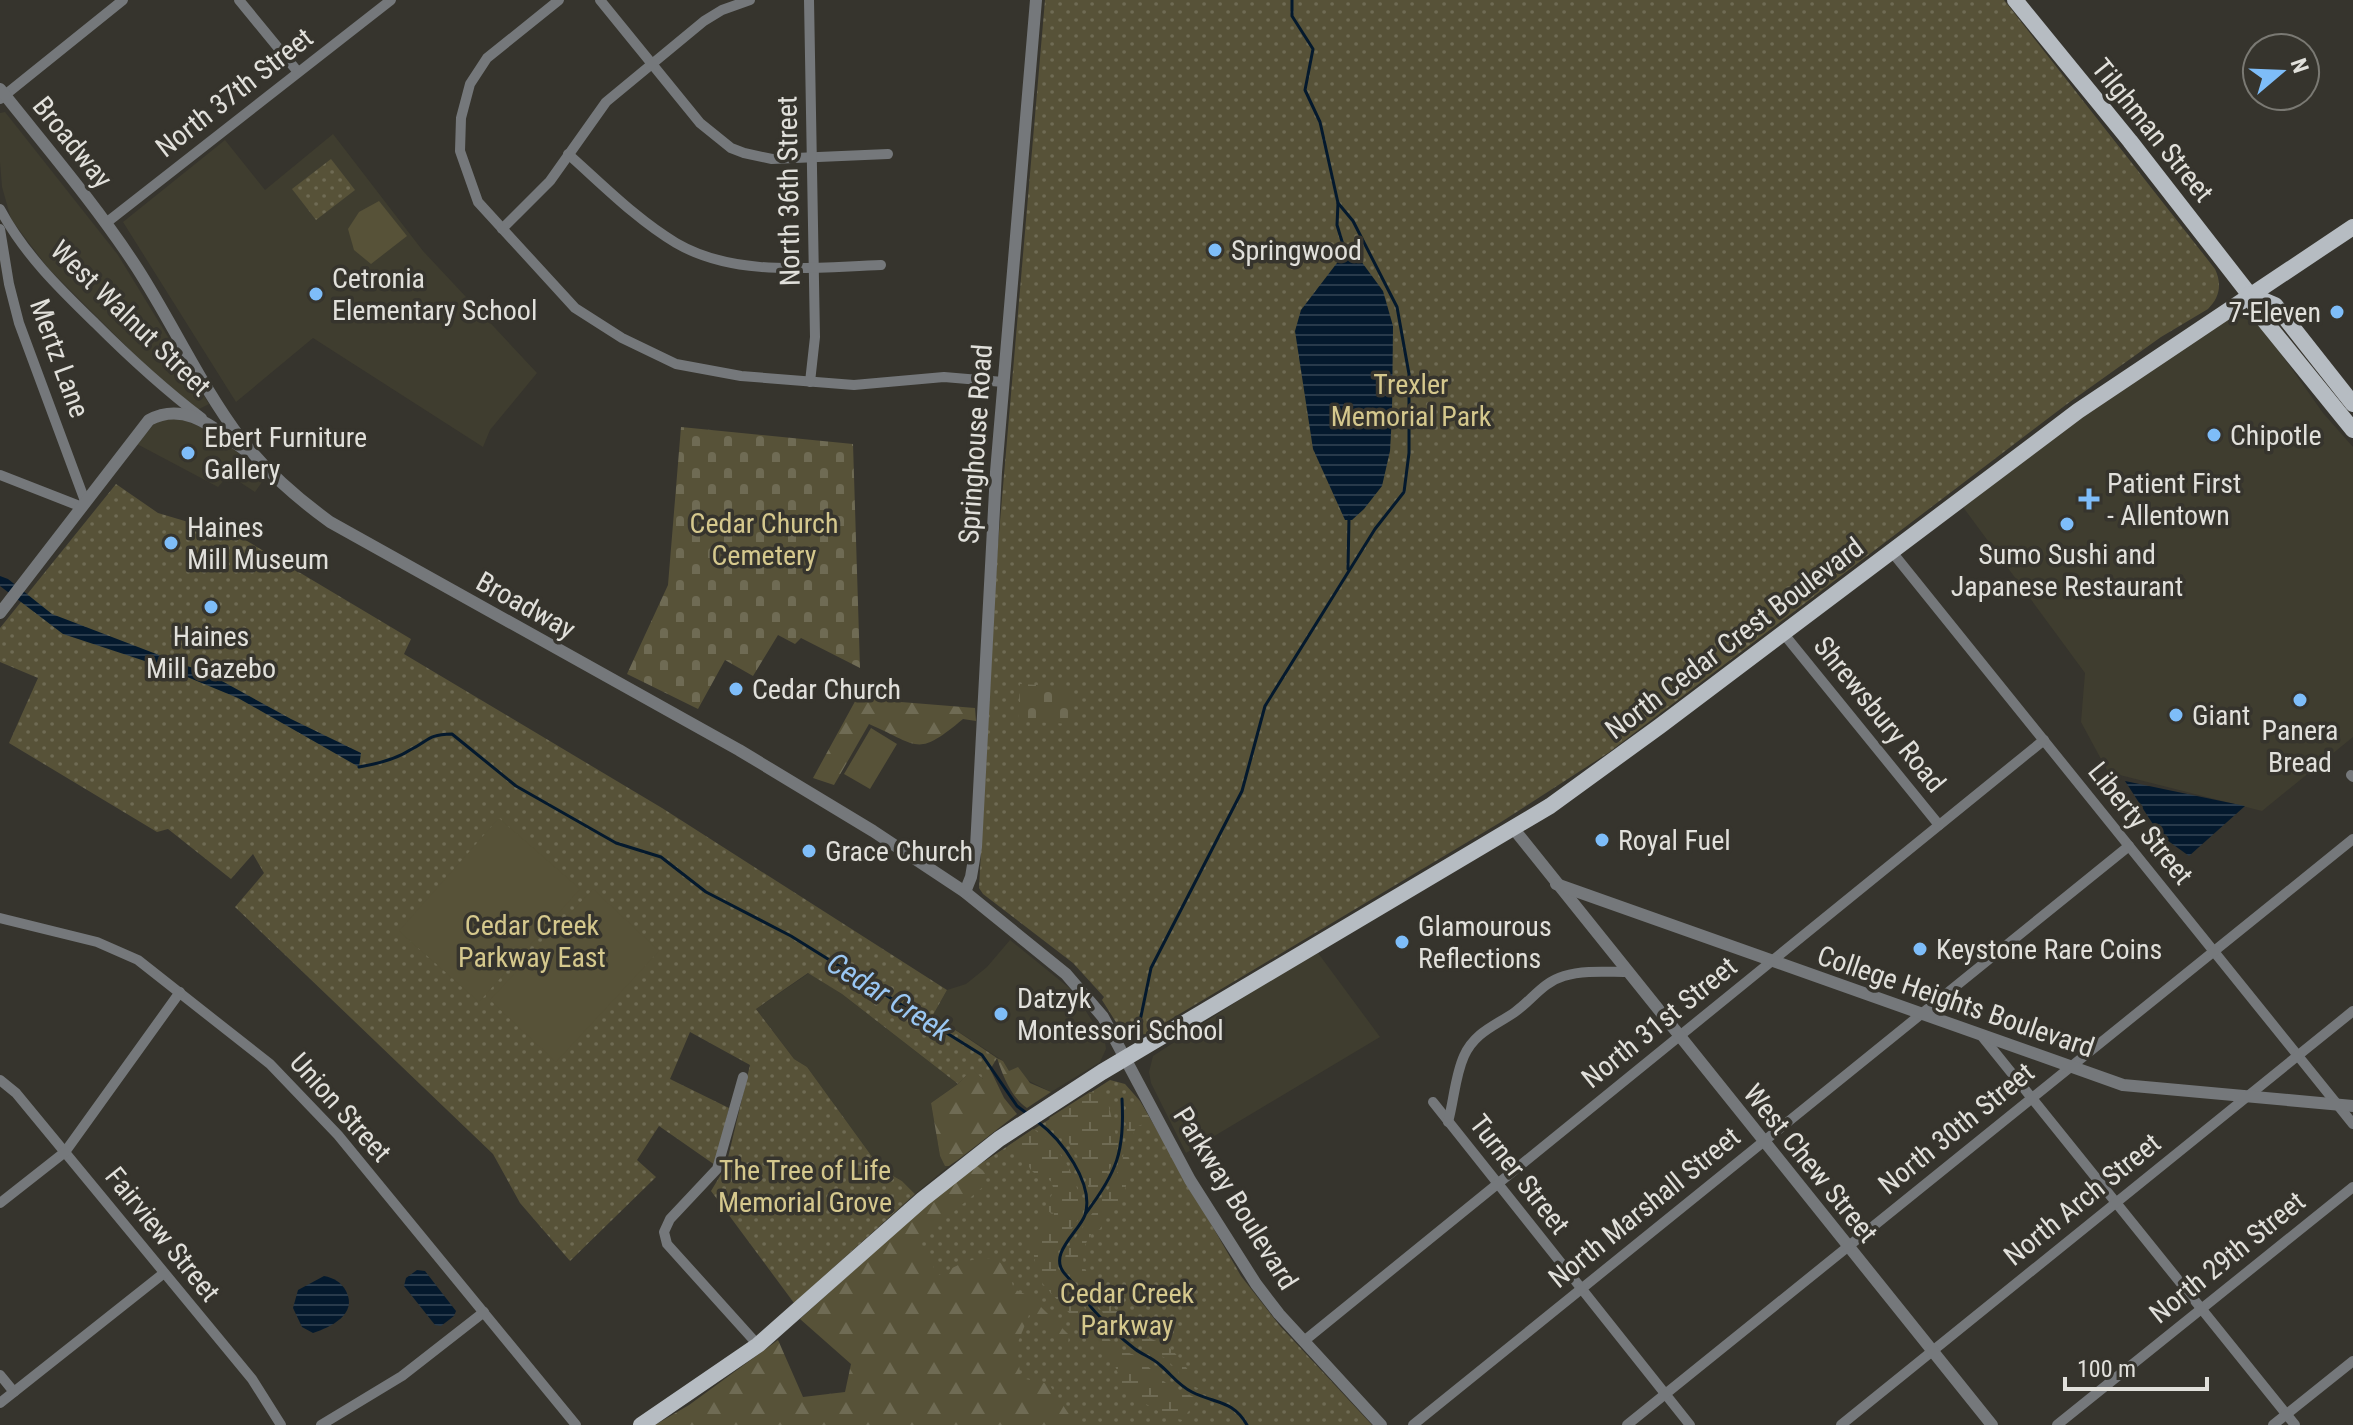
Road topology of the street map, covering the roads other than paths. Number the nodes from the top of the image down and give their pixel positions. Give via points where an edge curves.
1 (123, 0) edge
2 (239, 0) edge
3 (391, 0) edge
4 (559, 0) edge
5 (600, 0) edge
6 (750, 0) edge
7 (809, 0) edge
8 (1036, 0) edge
9 (2015, 0) edge
10 (653, 65) junction
11 (298, 72) junction
12 (2, 95) edge
13 (568, 154) junction
14 (888, 154) dead end
15 (812, 158) junction
16 (0, 209) edge
17 (106, 223) junction
18 (2353, 227) edge
19 (0, 229) edge
20 (502, 229) junction
21 (881, 265) dead end
22 (814, 267) junction
23 (2249, 294) junction
24 (810, 382) junction
25 (1003, 382) junction
26 (2353, 404) edge
27 (203, 420) junction
28 (2353, 430) edge
29 (258, 459) junction
30 (0, 475) edge
31 (84, 504) junction
32 (1892, 552) junction
33 (0, 613) edge
34 (1783, 633) junction
35 (2044, 740) junction
36 (1939, 825) junction
37 (1513, 828) junction
38 (2353, 839) edge
39 (2129, 846) junction
40 (1556, 884) junction
41 (965, 892) junction
42 (1592, 897) junction
43 (0, 918) edge
44 (1593, 931) junction
45 (2214, 951) junction
46 (1772, 961) junction
47 (1626, 972) junction
48 (180, 992) junction
49 (2353, 1011) edge
50 (1921, 1014) junction
51 (1981, 1035) junction
52 (1679, 1037) junction
53 (2298, 1056) junction
54 (1126, 1059) junction
55 (2071, 1067) junction
56 (743, 1077) dead end
57 (0, 1080) edge
58 (2248, 1096) junction
59 (2032, 1098) junction
60 (1433, 1102) dead end
61 (2338, 1105) junction
62 (2353, 1106) edge
63 (1448, 1122) junction
64 (2353, 1124) edge
65 (1763, 1141) junction
66 (65, 1152) junction
67 (1497, 1184) junction
68 (2353, 1187) edge
69 (0, 1203) edge
70 (2116, 1203) junction
71 (1848, 1246) junction
72 (164, 1273) junction
73 (1580, 1289) junction
74 (2201, 1309) junction
75 (484, 1312) junction
76 (1304, 1341) junction
77 (758, 1345) junction
78 (1932, 1351) junction
79 (2353, 1361) edge
80 (0, 1375) edge
81 (14, 1392) junction
82 (1665, 1394) junction
83 (0, 1403) edge
84 (2286, 1414) junction
85 (281, 1425) edge
86 (321, 1425) edge
87 (576, 1425) edge
88 (641, 1425) edge
89 (1381, 1425) edge
90 (1413, 1425) edge
91 (1627, 1425) edge
92 (1690, 1425) edge
93 (1841, 1425) edge
94 (1992, 1425) edge
95 (2057, 1425) edge
96 (2273, 1425) edge
97 (2295, 1425) edge

1 - 12 street
2 - 11 street
3 - 11 street, North 37th Street
4 - 20 street via 487,58 470,84 461,118 460,151 468,179 478,202
5 - 10 street
6 - 10 street via 704,21
7 - 15 street, North 36th Street
8 - 25 street, Springhouse Road
9 - 23 main road, Tilghman Street
10 - 13 street via 606,102
10 - 15 street via 721,142 758,157
11 - 17 street, North 37th Street
12 - 17 street, Broadway
13 - 20 street via 550,181
13 - 22 street via 678,245 743,264
14 - 15 street
15 - 22 street, North 36th Street
16 - 27 street, West Walnut Street via 55,284
17 - 29 street, Broadway via 227,419
18 - 23 main road, North Cedar Crest Boulevard
19 - 31 street, Mertz Lane via 19,323
20 - 24 street via 575,308 647,351 676,364
21 - 22 street
22 - 24 street, North 36th Street
23 - 26 main road, Tilghman Street via 2276,306
23 - 28 main road, Tilghman Street via 2259,314
23 - 32 main road, North Cedar Crest Boulevard via 2078,411
24 - 25 street via 864,385 944,377
25 - 41 street, Springhouse Road via 976,847
27 - 29 street
27 - 31 street via 167,413 149,420
29 - 41 street, Broadway via 330,522 764,765
30 - 31 street
31 - 33 street
32 - 34 main road, North Cedar Crest Boulevard
32 - 35 street, Liberty Street
34 - 36 street, Shrewsbury Road
34 - 37 main road, North Cedar Crest Boulevard via 1620,757
35 - 36 street, North 31st Street
35 - 39 street, Liberty Street
36 - 46 street, North 31st Street
37 - 40 street, West Chew Street
37 - 54 main road, North Cedar Crest Boulevard
38 - 45 street, North 30th Street
39 - 45 street, Liberty Street
39 - 50 street, North Marshall Street
40 - 42 street, College Heights Boulevard
40 - 44 street, West Chew Street
41 - 54 street, Broadway via 1077,983
42 - 44 street via 1588,911
42 - 46 street, College Heights Boulevard
43 - 48 street, Union Street via 115,948
44 - 47 street, West Chew Street
45 - 53 street, Liberty Street
45 - 55 street, North 30th Street
46 - 50 street, College Heights Boulevard
46 - 52 street, North 31st Street
47 - 52 street, West Chew Street
47 - 63 street via 1560,977 1486,1028 1458,1070
48 - 66 street
48 - 75 street, Union Street via 305,1098
49 - 53 street, North Arch Street
50 - 51 street, College Heights Boulevard
50 - 65 street, North Marshall Street
51 - 55 street, College Heights Boulevard
51 - 59 street
52 - 65 street, West Chew Street
52 - 67 street, North 31st Street
53 - 58 street, North Arch Street
53 - 61 street, Liberty Street
54 - 76 street, Parkway Boulevard via 1211,1216 1256,1284
54 - 77 main road, North Cedar Crest Boulevard via 1014,1129 923,1199
55 - 58 street, College Heights Boulevard via 2123,1085
55 - 59 street, North 30th Street
56 - 77 street via 717,1169 664,1232 667,1244
57 - 66 street, Fairview Street
58 - 61 street, College Heights Boulevard
58 - 70 street, North Arch Street
59 - 70 street
59 - 71 street, North 30th Street
60 - 63 street, Turner Street
61 - 62 street, College Heights Boulevard
61 - 64 street, Liberty Street
63 - 67 street, Turner Street
65 - 71 street, West Chew Street
65 - 73 street, North Marshall Street
66 - 69 street
66 - 72 street, Fairview Street
67 - 73 street, Turner Street
67 - 76 street, North 31st Street
68 - 74 street, North 29th Street
70 - 74 street
70 - 78 street, North Arch Street
71 - 78 street, West Chew Street
71 - 82 street, North 30th Street
72 - 81 street
72 - 85 street, Fairview Street via 258,1387
73 - 82 street, Turner Street
73 - 90 street, North Marshall Street
74 - 84 street
74 - 95 street, North 29th Street
75 - 86 street via 402,1376
75 - 87 street, Union Street
76 - 89 street, Parkway Boulevard
77 - 88 main road, North Cedar Crest Boulevard
78 - 93 street, North Arch Street
78 - 94 street, West Chew Street
79 - 84 street
80 - 81 street
81 - 83 street
82 - 91 street, North 30th Street
82 - 92 street, Turner Street
84 - 96 street
84 - 97 street

